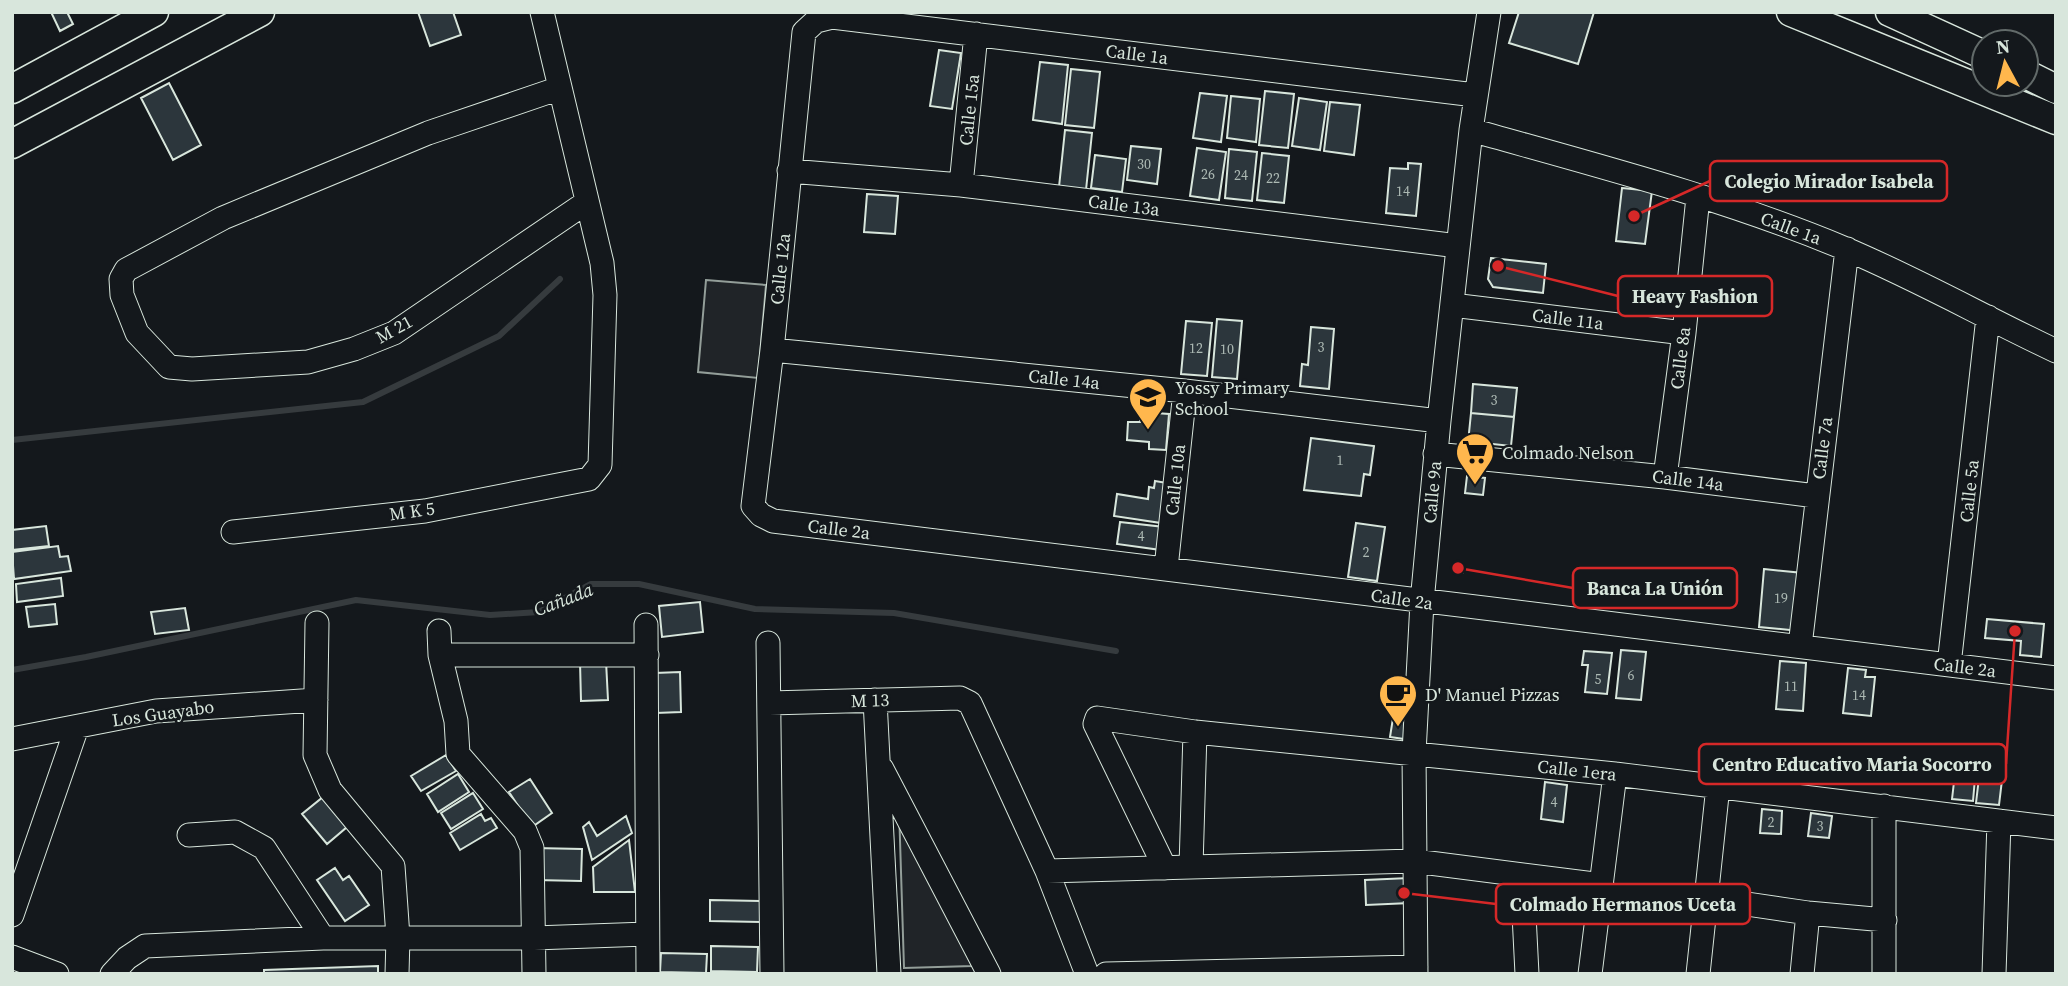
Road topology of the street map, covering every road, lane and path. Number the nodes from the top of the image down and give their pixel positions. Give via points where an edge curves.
1 (154, 12) edge
2 (542, 12) edge
3 (1489, 12) edge
4 (1791, 12) edge
5 (1890, 12) edge
6 (259, 13) edge
7 (1927, 19) edge
8 (804, 32) joint
9 (976, 34) junction
10 (1970, 46) edge
11 (2040, 81) edge
12 (560, 88) junction
13 (12, 89) edge
14 (2056, 89) edge
15 (1475, 95) junction
16 (2056, 120) edge
17 (1471, 130) junction
18 (12, 144) edge
19 (789, 171) junction
20 (961, 186) junction
21 (1698, 197) junction
22 (587, 202) junction
23 (1458, 246) junction
24 (1847, 249) junction
25 (1452, 305) junction
26 (1988, 317) junction
27 (1684, 333) junction
28 (772, 350) junction
29 (2056, 351) edge
30 (1185, 391) junction
31 (1439, 421) junction
32 (1435, 454) junction
33 (1665, 477) junction
34 (1816, 496) junction
35 (753, 506) joint
36 (233, 532) dead end
37 (1166, 568) junction
38 (1422, 601) junction
39 (317, 623) dead end
40 (646, 625) dead end
41 (439, 631) dead end
42 (768, 643) dead end
43 (1800, 646) junction
44 (647, 655) junction
45 (440, 656) junction
46 (1949, 665) junction
47 (2056, 678) edge
48 (316, 700) junction
49 (875, 700) junction
50 (769, 703) junction
51 (77, 727) junction
52 (1195, 732) junction
53 (12, 739) edge
54 (1414, 753) junction
55 (878, 762) junction
56 (1615, 774) junction
57 (1717, 786) junction
58 (1884, 806) junction
59 (1998, 821) junction
60 (2056, 828) edge
61 (189, 835) dead end
62 (1414, 861) junction
63 (1191, 867) junction
64 (1165, 868) junction
65 (1046, 871) junction
66 (1522, 875) junction
67 (1602, 885) junction
68 (1706, 898) junction
69 (1808, 913) junction
70 (12, 915) edge
71 (1885, 920) junction
72 (647, 934) junction
73 (398, 937) junction
74 (323, 938) junction
75 (534, 938) junction
76 (12, 957) edge
77 (1416, 971) edge
78 (1149, 973) edge
79 (57, 974) edge
80 (112, 974) edge
81 (397, 974) edge
82 (534, 974) edge
83 (648, 974) edge
84 (772, 974) edge
85 (889, 974) edge
86 (989, 974) edge
87 (1087, 974) edge
88 (1106, 974) edge
89 (1527, 974) edge
90 (1590, 974) edge
91 (1698, 974) edge
92 (1802, 974) edge
93 (1884, 974) edge
94 (1994, 974) edge

1 - 13 main road
2 - 12 street
3 - 15 street, Calle 9a
4 - 16 main road
5 - 7 main road
6 - 18 main road
7 - 10 main road
8 - 9 street, Calle 1a via 816,21 832,17
8 - 19 street, Calle 12a
9 - 15 street, Calle 1a
9 - 20 street, Calle 15a
11 - 14 main road
12 - 22 street
12 - 22 street, M 21 via 428,133 223,218 127,270 121,279 122,295 136,333 169,367 308,362 394,333
15 - 17 street, Calle 9a
17 - 21 street, Calle 1a
17 - 23 street, Calle 9a
19 - 20 street, Calle 13a
19 - 28 street, Calle 12a
20 - 23 street, Calle 13a
21 - 24 street, Calle 1a
21 - 27 street, Calle 8a
22 - 36 street, M K 5 via 605,295 600,466 589,479 425,511
23 - 25 street, Calle 9a
24 - 26 street, Calle 1a
24 - 34 street, Calle 7a
25 - 27 street, Calle 11a
25 - 31 street, Calle 9a
26 - 29 street, Calle 1a
26 - 46 street, Calle 5a
27 - 33 street, Calle 8a
28 - 30 street, Calle 14a
28 - 35 street, Calle 12a
30 - 31 street, Calle 14a
30 - 37 street, Calle 10a
31 - 32 street, Calle 9a
32 - 33 street, Calle 14a
32 - 38 street, Calle 9a
33 - 34 street, Calle 14a
34 - 43 street, Calle 7a
35 - 37 street, Calle 2a via 773,521
37 - 38 street, Calle 2a
38 - 43 street, Calle 2a
38 - 54 street, Calle 9a
39 - 48 street
40 - 44 street
41 - 45 street
42 - 50 street
43 - 46 street, Calle 2a
44 - 45 street
44 - 72 street
45 - 75 street via 456,721 458,754 525,831 532,848
46 - 47 street, Calle 2a
48 - 51 street, Los Guayabo via 184,708
48 - 73 street via 315,755 330,790 393,866
49 - 50 street, M 13
49 - 55 street
49 - 65 street, M 13 via 960,698 970,703
50 - 84 street
51 - 53 street, Los Guayabo
51 - 70 street
52 - 54 street, Calle 1era
52 - 63 street
52 - 64 street, Calle 1era via 1097,718 1095,724
54 - 56 street, Calle 1era
54 - 62 street, Calle 9a
55 - 85 street
55 - 86 street
56 - 57 street, Calle 1era
56 - 67 street
57 - 58 street, Calle 1era
57 - 68 street
58 - 59 street, Calle 1era
58 - 71 street
59 - 60 street, Calle 1era
59 - 94 street
61 - 74 street via 234,832 264,848
62 - 63 street
62 - 66 street
62 - 77 street, Calle 9a
63 - 64 street
64 - 65 street
65 - 87 street
66 - 67 street
66 - 89 street
67 - 90 street
68 - 69 street
68 - 91 street
69 - 71 street
69 - 92 street
71 - 93 street
72 - 75 street
72 - 83 street
73 - 74 street
73 - 75 street
73 - 81 street
74 - 80 street via 145,946
75 - 82 street
76 - 79 street
77 - 78 street
78 - 88 street

